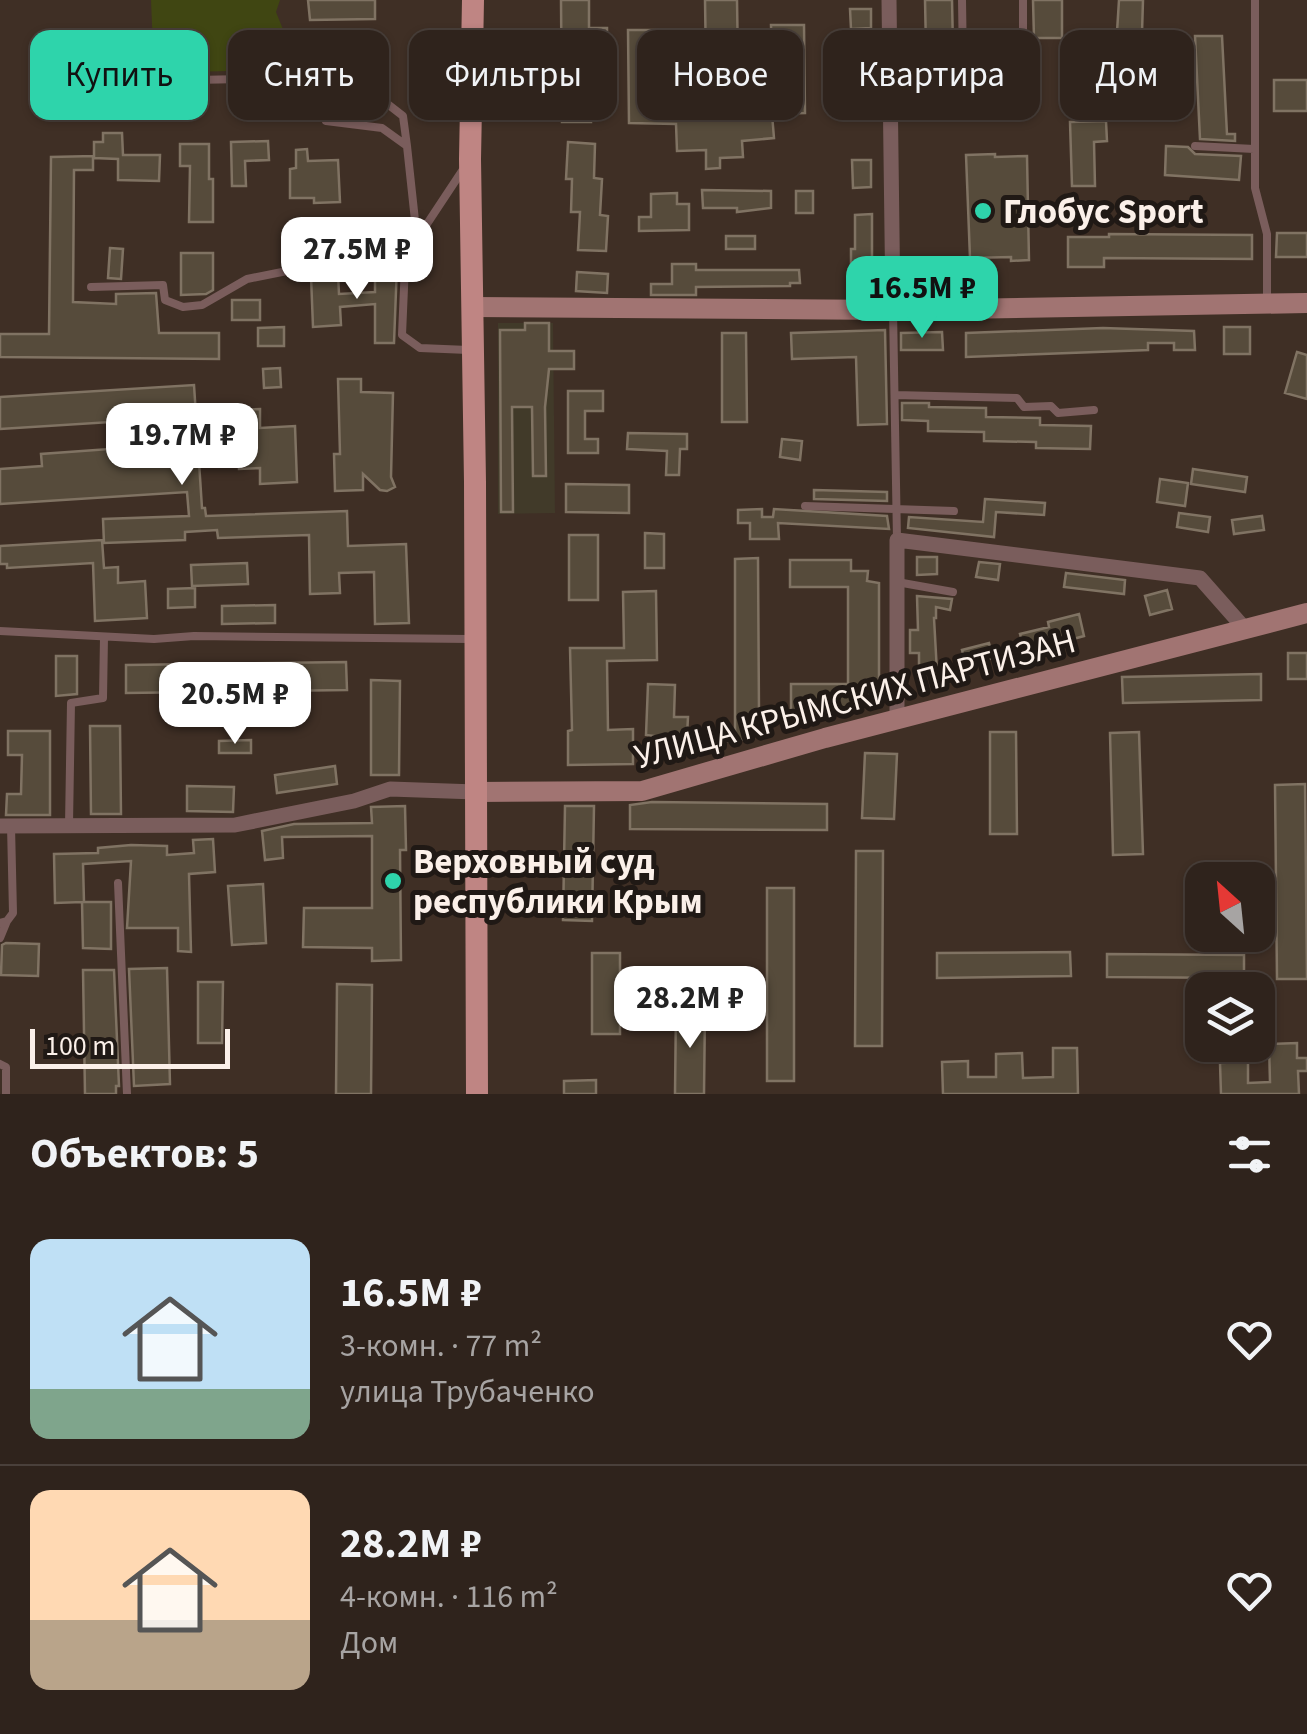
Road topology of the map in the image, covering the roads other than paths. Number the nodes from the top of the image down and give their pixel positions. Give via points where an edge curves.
1 (473, 0) edge
2 (890, 0) edge
3 (962, 0) edge
4 (1022, 0) edge
5 (1255, 0) edge
6 (890, 30) edge
7 (962, 30) edge
8 (1022, 30) edge
9 (389, 105) edge
10 (890, 120) edge
11 (326, 121) dead end
12 (406, 146) junction
13 (1196, 146) dead end
14 (1254, 148) junction
15 (470, 158) junction
16 (417, 239) junction
17 (91, 288) dead end
18 (1307, 302) edge
19 (1267, 303) junction
20 (472, 307) junction
21 (892, 310) junction
22 (472, 350) junction
23 (895, 395) junction
24 (1094, 410) dead end
25 (806, 506) dead end
26 (896, 509) junction
27 (954, 511) dead end
28 (896, 540) junction
29 (897, 582) junction
30 (953, 592) dead end
31 (1307, 612) edge
32 (1245, 629) junction
33 (0, 631) edge
34 (104, 637) junction
35 (476, 638) junction
36 (897, 719) junction
37 (476, 792) junction
38 (5, 826) edge
39 (69, 826) junction
40 (118, 882) dead end
41 (4, 922) edge
42 (0, 938) edge
43 (0, 1064) edge
44 (6, 1094) edge
45 (127, 1094) edge
46 (477, 1094) edge

1 - 15 main road
2 - 6 street
3 - 7 lane
4 - 8 lane
5 - 14 lane
9 - 12 lane via 403,116
10 - 21 street
11 - 12 lane via 382,128
12 - 16 lane
13 - 14 lane
14 - 19 lane via 1267,234
15 - 16 lane
15 - 20 main road
16 - 17 lane via 354,242 322,264 247,279 202,305 165,300 163,285
16 - 22 lane via 405,264 402,335 420,348
18 - 19 main road
19 - 21 main road
20 - 21 main road
20 - 22 main road
21 - 23 lane
22 - 35 main road
23 - 24 lane via 1017,398 1024,407 1051,406 1058,413
23 - 26 lane
25 - 26 lane
26 - 27 lane
26 - 28 lane
28 - 29 street
28 - 32 street via 1200,578
29 - 30 lane
29 - 36 street
31 - 32 main road, УЛИЦА КРЫМСКИХ ПАРТИЗАН
32 - 36 main road, УЛИЦА КРЫМСКИХ ПАРТИЗАН
33 - 34 lane
34 - 35 lane
34 - 39 lane via 103,698 71,704
35 - 37 main road
36 - 37 main road, УЛИЦА КРЫМСКИХ ПАРТИЗАН via 642,792
37 - 39 street via 390,789 234,824
37 - 46 main road
38 - 39 street
38 - 41 lane via 13,913
40 - 45 lane
41 - 42 lane
43 - 44 lane via 6,1067

